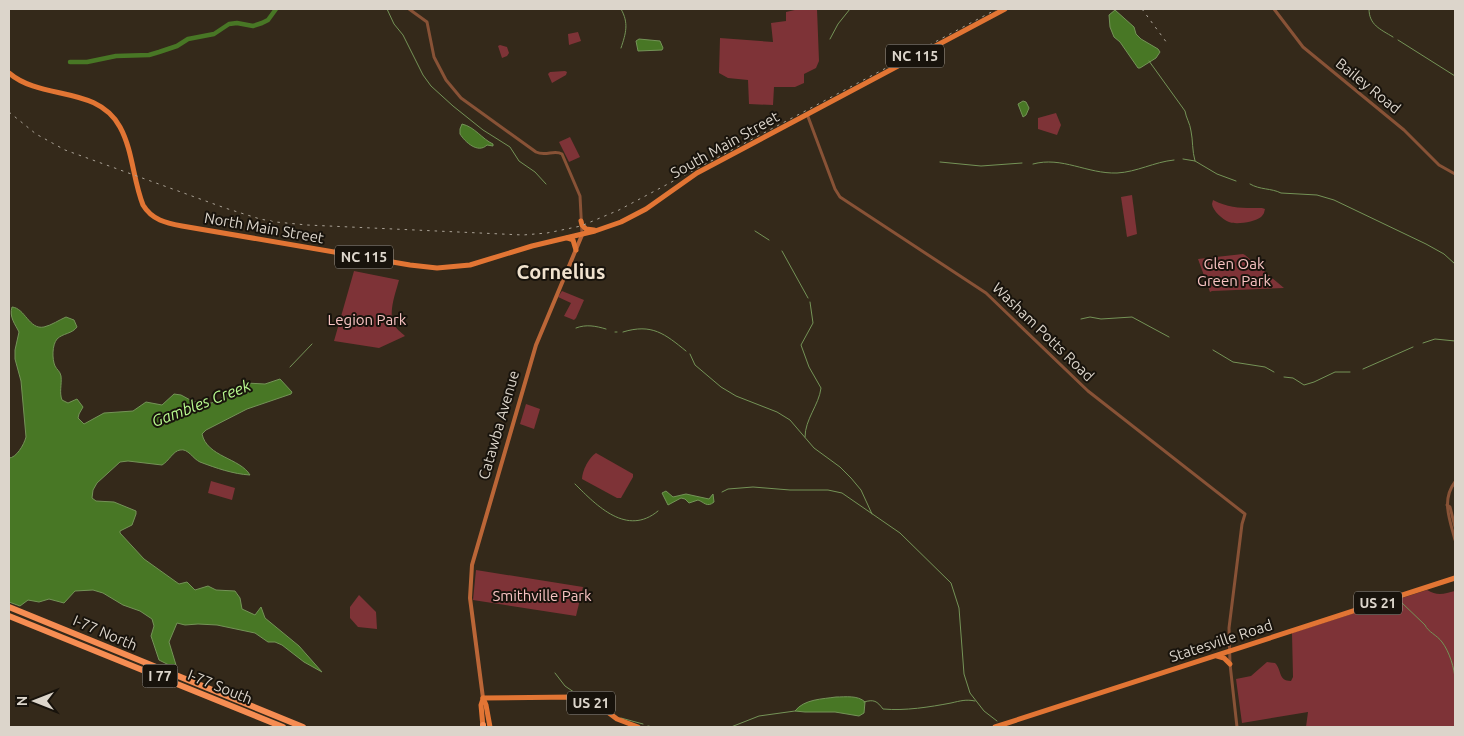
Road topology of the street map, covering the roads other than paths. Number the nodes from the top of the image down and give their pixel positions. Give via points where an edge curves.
1 (410, 9) edge
2 (1005, 9) edge
3 (1274, 9) edge
4 (9, 73) edge
5 (807, 114) junction
6 (1455, 174) edge
7 (581, 220) junction
8 (600, 230) junction
9 (582, 235) junction
10 (566, 238) junction
11 (576, 250) junction
12 (1455, 482) edge
13 (1447, 504) junction
14 (1455, 527) edge
15 (1455, 540) edge
16 (1455, 578) edge
17 (9, 612) edge
18 (1229, 651) junction
19 (1216, 656) junction
20 (1230, 664) junction
21 (483, 698) junction
22 (282, 727) edge
23 (302, 727) edge
24 (485, 727) edge
25 (638, 727) edge
26 (995, 727) edge
27 (1237, 727) edge

1 - 7 street, Catawba Avenue via 427,22 438,67 461,98 536,152 546,155 560,152 580,194
2 - 5 main road, South Main Street / NC 115
3 - 6 street, Bailey Road via 1303,48 1404,130 1438,166
4 - 10 main road, North Main Street / NC 115 via 29,86 87,99 108,111 123,134 142,202 148,212 164,223 437,268 470,265
5 - 8 main road, South Main Street / NC 115 via 697,172 636,215
5 - 18 street, Washam Potts Road via 834,190 840,197 986,293 1088,391 1245,514 1230,618
7 - 8 main road via 586,229
7 - 9 street, Catawba Avenue
8 - 9 main road, South Main Street / NC 115
9 - 10 main road, North Main Street / NC 115
9 - 11 main road, Catawba Avenue
10 - 11 main road via 573,240
11 - 21 main road, Catawba Avenue via 536,345 472,565 470,603
12 - 13 street
13 - 14 street
13 - 15 street
16 - 18 main road, Statesville Road / US 21
17 - 22 highway, I-77 South / I 77
17 - 23 highway, I-77 North / I 77 via 78,636
18 - 19 main road, Statesville Road / US 21
18 - 20 street
19 - 20 main road
19 - 26 main road, Statesville Road / US 21
20 - 27 street
21 - 24 main road, Catawba Avenue
21 - 25 main road, US 21 via 573,697 601,707 617,719

